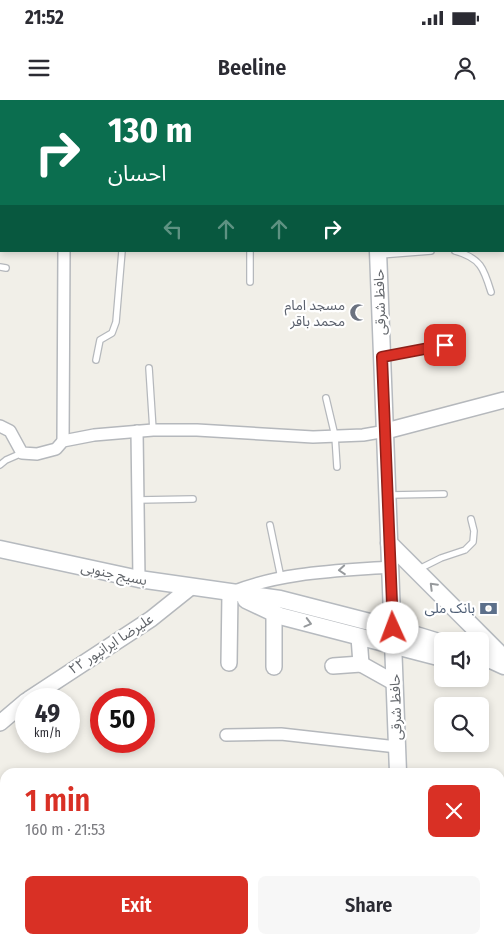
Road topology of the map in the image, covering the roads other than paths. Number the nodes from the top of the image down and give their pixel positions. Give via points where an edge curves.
1 (64, 252) edge
2 (122, 252) edge
3 (250, 252) edge
4 (404, 252) edge
5 (458, 252) edge
6 (378, 253) edge
7 (250, 282) dead end
8 (491, 292) dead end
9 (445, 345) dead end
10 (382, 357) junction
11 (96, 360) dead end
12 (149, 368) dead end
13 (326, 398) dead end
14 (504, 400) edge
15 (0, 426) edge
16 (153, 430) junction
17 (386, 430) junction
18 (138, 431) junction
19 (335, 436) junction
20 (63, 441) junction
21 (22, 453) junction
22 (0, 465) edge
23 (337, 467) dead end
24 (444, 494) dead end
25 (388, 495) junction
26 (193, 499) dead end
27 (138, 500) junction
28 (471, 519) dead end
29 (270, 525) dead end
30 (390, 543) junction
31 (0, 549) edge
32 (390, 567) junction
33 (417, 570) junction
34 (281, 578) junction
35 (139, 579) junction
36 (191, 587) junction
37 (230, 593) junction
38 (274, 613) junction
39 (393, 628) junction
40 (360, 637) junction
41 (434, 641) edge
42 (393, 646) junction
43 (434, 656) edge
44 (504, 658) edge
45 (489, 659) edge
46 (229, 663) dead end
47 (361, 664) junction
48 (333, 666) dead end
49 (504, 666) edge
50 (274, 667) dead end
51 (489, 668) edge
52 (504, 671) edge
53 (395, 683) junction
54 (46, 688) edge
55 (15, 710) edge
56 (0, 723) edge
57 (226, 734) dead end
58 (397, 747) junction
59 (398, 768) edge

1 - 20 street
2 - 11 lane via 116,322 112,333 100,340
3 - 7 lane
4 - 6 lane
5 - 8 lane via 477,260 485,271
6 - 10 main road, حافظ شرقی
9 - 10 lane
10 - 17 main road, حافظ شرقی
12 - 16 lane
13 - 19 lane
14 - 17 street
15 - 21 street via 10,431
16 - 18 street
16 - 19 street
17 - 19 street
17 - 25 main road, حافظ شرقی
18 - 20 street
18 - 27 street
19 - 23 lane
20 - 21 street via 56,449 37,454
21 - 22 lane
24 - 25 lane
25 - 30 main road, حافظ شرقی
26 - 27 lane
27 - 35 street
28 - 33 lane via 473,542 465,550
29 - 34 lane
30 - 32 main road, حافظ شرقی
30 - 33 main road
31 - 35 main road, بسیج جنوبی
32 -> 34 street
32 - 39 main road, حافظ شرقی
44 -> 33 main road
34 - 37 street
35 - 36 main road, بسیج جنوبی
36 - 37 main road, بسیج جنوبی
36 - 54 street, علیرضا ایرانپور ۲۲ via 150,619
37 - 38 main road, بسیج جنوبی
37 - 39 main road, بسیج جنوبی via 280,599
37 - 46 street
38 -> 40 main road, بسیج جنوبی
38 - 50 street
39 - 41 main road, بسیج جنوبی
39 - 42 main road, حافظ شرقی
40 - 42 main road, بسیج جنوبی
40 - 47 street
42 - 43 main road, بسیج جنوبی
42 - 53 main road, حافظ شرقی
45 - 49 main road
47 - 48 street
47 - 53 street
51 - 52 main road
53 - 58 main road, حافظ شرقی
55 - 56 street
57 - 58 street via 281,734
58 - 59 main road, حافظ شرقی

